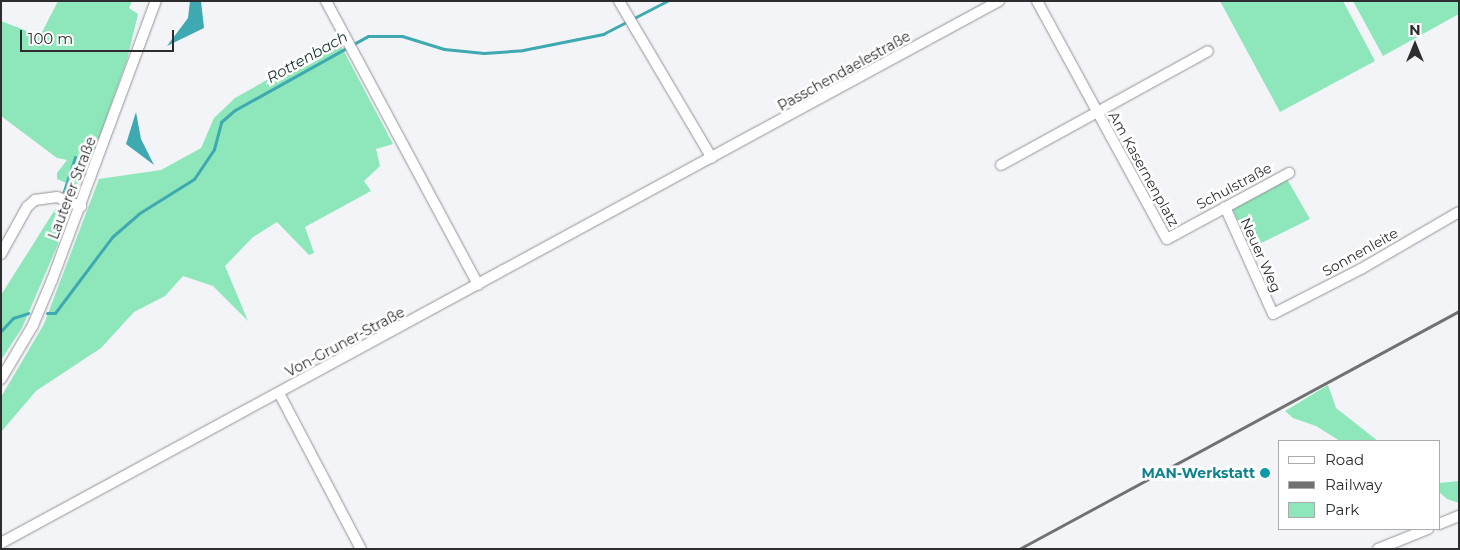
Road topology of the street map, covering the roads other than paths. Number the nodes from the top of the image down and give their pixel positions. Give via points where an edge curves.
1 (156, 1) edge
2 (326, 1) edge
3 (999, 1) edge
4 (1037, 1) edge
5 (621, 4) edge
6 (1208, 51) dead end
7 (1098, 112) junction
8 (712, 158) junction
9 (701, 164) joint
10 (1001, 165) dead end
11 (1289, 173) dead end
12 (81, 206) junction
13 (1224, 207) junction
14 (1459, 212) edge
15 (1167, 239) joint
16 (1, 254) edge
17 (478, 285) junction
18 (1273, 314) joint
19 (1, 379) edge
20 (279, 393) junction
21 (1459, 516) edge
22 (1440, 524) edge
23 (1426, 530) edge
24 (1, 543) edge
25 (361, 549) edge
26 (1378, 549) edge

1 - 12 street, Lauterer Straße
2 - 17 street
3 - 8 street, Passchendaelestraße
4 - 7 street, Am Kasernenplatz
5 - 8 street
6 - 7 street, Am Kasernenplatz
7 - 10 street, Am Kasernenplatz
7 - 15 street, Am Kasernenplatz
8 - 9 street, Passchendaelestraße
9 - 17 street, Von-Gruner-Straße
11 - 13 street, Schulstraße
12 - 16 street via 56,197 35,200 27,207
12 - 19 street, Lauterer Straße via 33,325
13 - 15 street, Schulstraße
13 - 18 street, Neuer Weg
14 - 18 street, Sonnenleite via 1361,269
17 - 20 street, Von-Gruner-Straße
20 - 24 street, Von-Gruner-Straße
20 - 25 street
21 - 22 street
23 - 26 street

